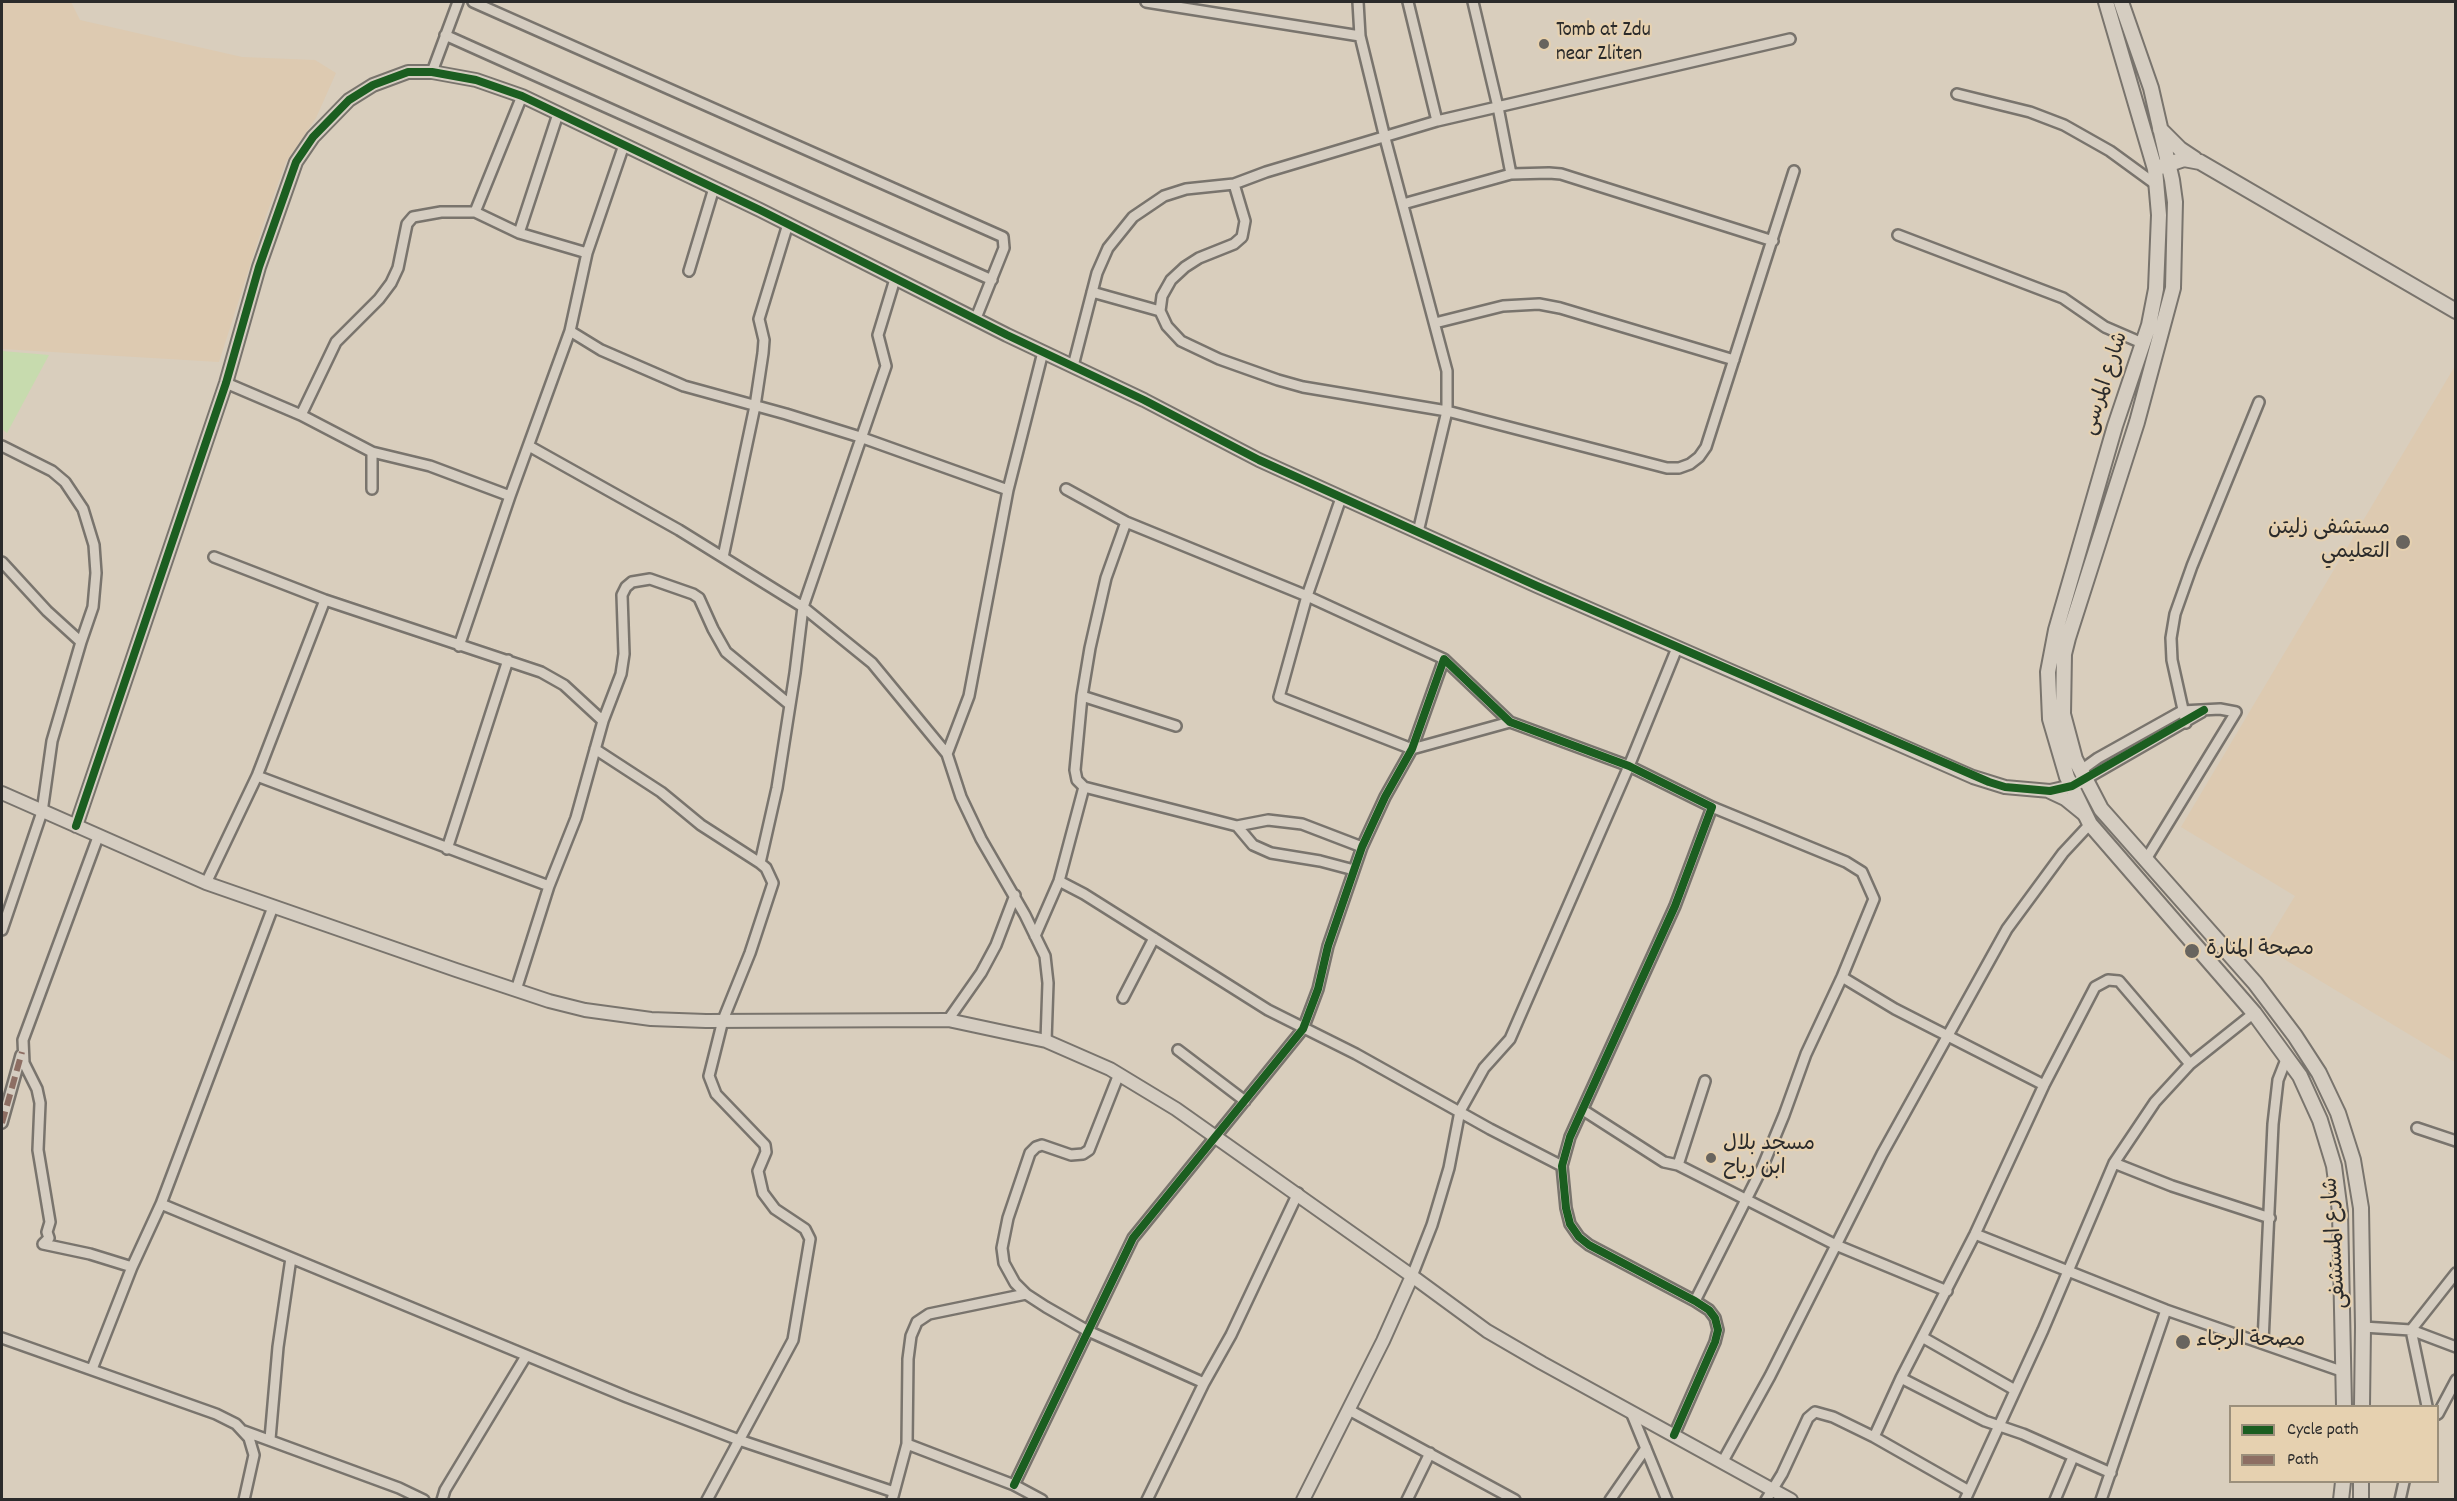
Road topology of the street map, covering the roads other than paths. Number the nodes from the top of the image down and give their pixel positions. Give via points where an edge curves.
1 (458, 2) edge
2 (473, 2) edge
3 (1146, 2) edge
4 (1361, 2) edge
5 (1408, 2) edge
6 (1473, 2) edge
7 (2106, 2) edge
8 (2121, 2) edge
9 (446, 35) junction
10 (1360, 36) junction
11 (1790, 39) dead end
12 (432, 72) junction
13 (1957, 94) dead end
14 (522, 96) junction
15 (1498, 107) junction
16 (558, 114) junction
17 (1437, 121) junction
18 (2160, 129) junction
19 (1384, 138) junction
20 (624, 145) junction
21 (2202, 163) junction
22 (2162, 166) junction
23 (1794, 171) dead end
24 (1511, 174) junction
25 (1234, 184) junction
26 (2158, 186) junction
27 (2173, 186) junction
28 (714, 188) junction
29 (1403, 204) junction
30 (475, 212) junction
31 (788, 224) junction
32 (519, 233) junction
33 (1898, 235) dead end
34 (1773, 242) junction
35 (587, 253) junction
36 (689, 271) dead end
37 (895, 279) junction
38 (992, 280) junction
39 (1092, 292) junction
40 (1160, 311) junction
41 (2456, 311) edge
42 (976, 318) junction
43 (1435, 323) junction
44 (570, 331) junction
45 (2142, 343) junction
46 (1043, 352) junction
47 (1734, 360) junction
48 (1073, 366) junction
49 (226, 383) junction
50 (2259, 402) dead end
51 (755, 406) junction
52 (1447, 411) junction
53 (301, 415) junction
54 (860, 437) junction
55 (2, 446) edge
56 (529, 446) junction
57 (372, 452) junction
58 (372, 489) dead end
59 (1066, 489) dead end
60 (1008, 490) junction
61 (510, 496) junction
62 (1341, 498) junction
63 (1126, 522) junction
64 (1418, 532) junction
65 (214, 557) dead end
66 (723, 557) junction
67 (2, 562) edge
68 (1307, 596) junction
69 (325, 600) junction
70 (802, 607) junction
71 (81, 642) junction
72 (459, 646) junction
73 (1677, 648) junction
74 (1444, 659) junction
75 (508, 660) junction
76 (1082, 696) junction
77 (789, 704) junction
78 (2204, 710) junction
79 (2182, 711) junction
80 (603, 721) junction
81 (1510, 722) junction
82 (2186, 723) junction
83 (1176, 726) dead end
84 (595, 749) junction
85 (1413, 749) junction
86 (947, 754) junction
87 (1629, 766) junction
88 (257, 776) junction
89 (2076, 778) junction
90 (1084, 787) junction
91 (2047, 790) junction
92 (2, 793) edge
93 (1712, 807) junction
94 (42, 812) junction
95 (2088, 820) junction
96 (76, 826) junction
97 (1237, 826) junction
98 (98, 837) junction
99 (1362, 847) junction
100 (447, 849) junction
101 (2145, 861) junction
102 (760, 863) junction
103 (1354, 870) junction
104 (1059, 881) junction
105 (206, 883) junction
106 (549, 886) junction
107 (1015, 895) junction
108 (273, 907) junction
109 (2, 930) edge
110 (1035, 936) junction
111 (1154, 938) junction
112 (1842, 977) junction
113 (516, 990) junction
114 (1123, 998) dead end
115 (2254, 1013) junction
116 (723, 1020) junction
117 (948, 1020) junction
118 (1303, 1029) junction
119 (1946, 1035) junction
120 (1046, 1041) junction
121 (1178, 1050) dead end
122 (22, 1052) junction
123 (2287, 1057) junction
124 (2190, 1064) junction
125 (1119, 1074) junction
126 (1706, 1081) dead end
127 (2044, 1085) junction
128 (1245, 1101) junction
129 (1583, 1110) junction
130 (1460, 1111) junction
131 (2, 1123) edge
132 (2417, 1128) dead end
133 (1216, 1136) junction
134 (2456, 1141) edge
135 (2114, 1163) junction
136 (1678, 1165) junction
137 (1562, 1166) junction
138 (1298, 1193) junction
139 (1747, 1200) junction
140 (161, 1204) junction
141 (2270, 1218) junction
142 (1975, 1234) junction
143 (1836, 1245) junction
144 (291, 1258) junction
145 (132, 1267) junction
146 (2069, 1271) junction
147 (2456, 1273) edge
148 (1412, 1276) junction
149 (1947, 1291) junction
150 (1026, 1294) junction
151 (1695, 1301) junction
152 (2166, 1310) junction
153 (2363, 1327) junction
154 (2411, 1330) junction
155 (1088, 1331) junction
156 (2, 1338) edge
157 (1922, 1338) junction
158 (2263, 1342) junction
159 (2456, 1347) edge
160 (526, 1356) junction
161 (92, 1370) junction
162 (2344, 1372) junction
163 (1901, 1378) junction
164 (2456, 1380) edge
165 (1204, 1383) junction
166 (2015, 1390) junction
167 (2344, 1405) edge
168 (2362, 1405) edge
169 (2427, 1405) edge
170 (1349, 1410) junction
171 (1630, 1412) junction
172 (2439, 1412) edge
173 (1998, 1425) junction
174 (244, 1431) junction
175 (1674, 1435) junction
176 (1874, 1437) junction
177 (270, 1439) junction
178 (739, 1440) junction
179 (907, 1444) junction
180 (1646, 1448) junction
181 (1430, 1454) junction
182 (2073, 1457) junction
183 (1724, 1461) junction
184 (2111, 1473) junction
185 (2343, 1483) edge
186 (2361, 1483) edge
187 (2404, 1483) edge
188 (1014, 1485) junction
189 (1769, 1495) edge
190 (1967, 1495) edge
191 (893, 1496) edge
192 (244, 1500) edge
193 (424, 1500) edge
194 (442, 1500) edge
195 (707, 1500) edge
196 (1042, 1500) edge
197 (1147, 1500) edge
198 (1303, 1500) edge
199 (1407, 1500) edge
200 (1515, 1500) edge
201 (1610, 1500) edge
202 (1667, 1500) edge
203 (1791, 1500) edge
204 (2055, 1500) edge
205 (2101, 1500) edge
206 (2341, 1500) edge
207 (2361, 1500) edge
208 (2400, 1500) edge

1 - 9 street
2 - 38 street via 1003,237 1005,243
3 - 10 street
4 - 10 street
5 - 17 street
6 - 15 street
7 - 22 main road, شارع المرسى
8 - 18 main road, شارع المرسى via 2151,88
9 - 12 street
9 - 38 street
10 - 19 street
11 - 15 street
12 - 14 street via 476,80
12 - 49 street via 408,72 360,92 303,149 259,267
13 - 26 street via 2030,112 2064,125 2110,151
14 - 16 street
14 - 30 street
15 - 17 street
15 - 24 street
16 - 20 street
16 - 32 street
17 - 19 street
18 - 21 main road
18 - 22 main road, شارع المرسى
19 - 25 street via 1266,171
19 - 29 street
20 - 28 street
20 - 35 street
21 - 22 main road via 2184,159
21 - 27 main road via 2185,163 2177,171
21 - 41 main road
22 - 26 main road, شارع المرسى
22 - 27 main road, شارع المرسى
23 - 34 street
24 - 29 street
24 - 34 street via 1561,174
25 - 39 street via 1175,192 1142,209 1108,248
25 - 40 street via 1245,220 1242,237 1199,258 1171,280 1162,296
26 - 45 main road, شارع المرسى via 2156,289
27 - 89 main road, شارع المرسى via 2173,288 2064,654 2063,714
28 - 31 street
28 - 36 street
29 - 43 street
30 - 32 street
30 - 53 street via 425,213 409,220 391,283 336,342
31 - 37 street
31 - 51 street via 759,319 764,347
32 - 35 street
33 - 45 street via 2063,298 2104,327
34 - 47 street
35 - 44 street
37 - 42 street
37 - 54 street via 878,335 886,366
38 - 42 street
39 - 40 street
39 - 48 street
40 - 52 street via 1181,341 1278,380
42 - 46 street
43 - 47 street via 1503,306 1539,304
43 - 52 street via 1447,371
44 - 51 street via 641,369
44 - 56 street
45 - 89 main road, شارع المرسى via 2051,652 2050,719
46 - 48 street
46 - 60 street
47 - 52 street via 1706,447 1699,457 1679,468
48 - 62 street
49 - 53 street
49 - 96 street
50 - 79 street via 2175,614 2171,647
51 - 54 street
51 - 66 street
52 - 64 street
53 - 57 street
54 - 60 street
54 - 70 street
55 - 71 street via 52,471 65,482 83,509 94,545 96,582 93,607
56 - 61 street
56 - 66 street
57 - 58 street
57 - 61 street via 430,466
59 - 63 street
60 - 86 street via 969,696
61 - 72 street
62 - 64 street
62 - 68 street
63 - 68 street
63 - 76 street via 1101,596
64 - 73 street
65 - 69 street
66 - 70 street
67 - 71 street
68 - 74 street
68 - 85 street via 1279,697
69 - 72 street
69 - 88 street
70 - 77 street
70 - 86 street via 872,663
71 - 94 street via 52,741
72 - 75 street
73 - 87 street
73 - 91 street via 1973,777 2005,787
74 - 81 street
74 - 85 street
75 - 80 street via 564,685
75 - 100 street
76 - 83 street
76 - 90 street via 1075,770
77 - 80 street via 726,652 699,598 642,579 632,582 622,595 621,674
77 - 102 street via 777,788
78 - 79 street
78 - 82 street
78 - 101 street via 2236,712
79 - 82 street
79 - 89 street via 2098,758
80 - 84 street
81 - 85 street
81 - 87 street
82 - 89 street
84 - 102 street
84 - 106 street via 576,818
85 - 99 street
86 - 107 street via 981,839
87 - 93 street
87 - 130 street via 1510,1039 1484,1068
88 - 100 street
88 - 105 street
89 - 91 street
89 - 95 main road, شارع المستشفى
89 - 101 main road, شارع المستشفى
90 - 97 street
90 - 104 street
91 - 95 street via 2065,799
92 - 94 street
93 - 112 street via 1862,872 1874,899
93 - 129 street via 1675,906
94 - 96 street
94 - 109 street
95 - 115 main road, شارع المستشفى
95 - 119 street via 2007,929
96 - 98 street
97 - 99 street via 1280,820 1318,829
97 - 103 street via 1253,845 1270,853
98 - 105 street
98 - 122 street
99 - 103 street
100 - 106 street
101 - 153 main road, شارع المستشفى via 2255,983 2319,1073 2338,1113 2353,1160 2361,1208
102 - 116 street via 773,883
103 - 118 street
104 - 110 street
104 - 111 street
105 - 108 street
106 - 113 street
107 - 110 street
107 - 117 street via 981,973
108 - 113 street
108 - 140 street
110 - 120 street via 1045,956 1048,983
111 - 114 street
111 - 118 street
112 - 119 street
112 - 139 street
113 - 116 street via 618,1016
115 - 123 main road, شارع المستشفى
115 - 124 street
116 - 117 street
116 - 178 street via 709,1076 711,1085 765,1145 758,1171 763,1193 774,1209 805,1229 810,1239 794,1340
117 - 120 street
118 - 128 street
118 - 130 street
119 - 127 street
119 - 143 street
120 - 125 street
121 - 128 street
122 - 131 street
122 - 145 street via 40,1103 38,1150 50,1222 49,1239 43,1244
123 - 141 street via 2276,1093
123 - 162 main road, شارع المستشفى via 2320,1120 2334,1166 2340,1212
124 - 127 street via 2120,981 2108,980 2095,987
124 - 135 street via 2155,1102
125 - 133 street
125 - 150 street via 1089,1150 1071,1155 1042,1145 1030,1153 1002,1248 1004,1263
126 - 136 street
127 - 142 street
128 - 133 street
129 - 136 street via 1664,1162
129 - 137 street
130 - 137 street
130 - 148 street via 1442,1191
132 - 134 street
133 - 138 street
133 - 155 street via 1132,1238
135 - 141 street
135 - 146 street
136 - 139 street
137 - 151 street via 1566,1208 1579,1237
138 - 148 street
138 - 165 street
139 - 143 street
139 - 151 street
140 - 144 street
140 - 145 street
141 - 158 street
142 - 146 street
142 - 149 street
143 - 149 street
143 - 183 street
144 - 160 street
144 - 177 street
145 - 161 street
146 - 152 street
146 - 166 street
147 - 154 street
148 - 170 street
148 - 171 street via 1487,1330
149 - 157 street
150 - 155 street
150 - 179 street via 929,1314 917,1322 908,1359
151 - 175 street via 1712,1314 1718,1330
152 - 158 street
152 - 184 street
153 - 154 street
153 - 168 main road, شارع المستشفى
154 - 159 street
154 - 169 street
155 - 165 street
155 - 188 street
156 - 161 street
157 - 163 street
157 - 166 street
158 - 162 street
160 - 178 street
160 - 194 street
161 - 174 street via 216,1414
162 - 167 main road, شارع المستشفى
163 - 173 street
163 - 176 street
164 - 172 street
165 - 197 street
166 - 173 street
170 - 181 street
170 - 198 street
171 - 175 street
171 - 180 street
173 - 182 street
173 - 190 street
174 - 177 street
174 - 192 street via 254,1455
175 - 183 street
176 - 189 street via 1819,1412 1810,1414
176 - 190 street
177 - 193 street
178 - 191 street
178 - 195 street
179 - 188 street
179 - 191 street
180 - 201 street
180 - 202 street
181 - 199 street
181 - 200 street
182 - 184 street
182 - 204 street
183 - 189 street
184 - 205 street
185 - 206 main road
186 - 207 main road
187 - 208 street
188 - 196 street
189 - 203 street

